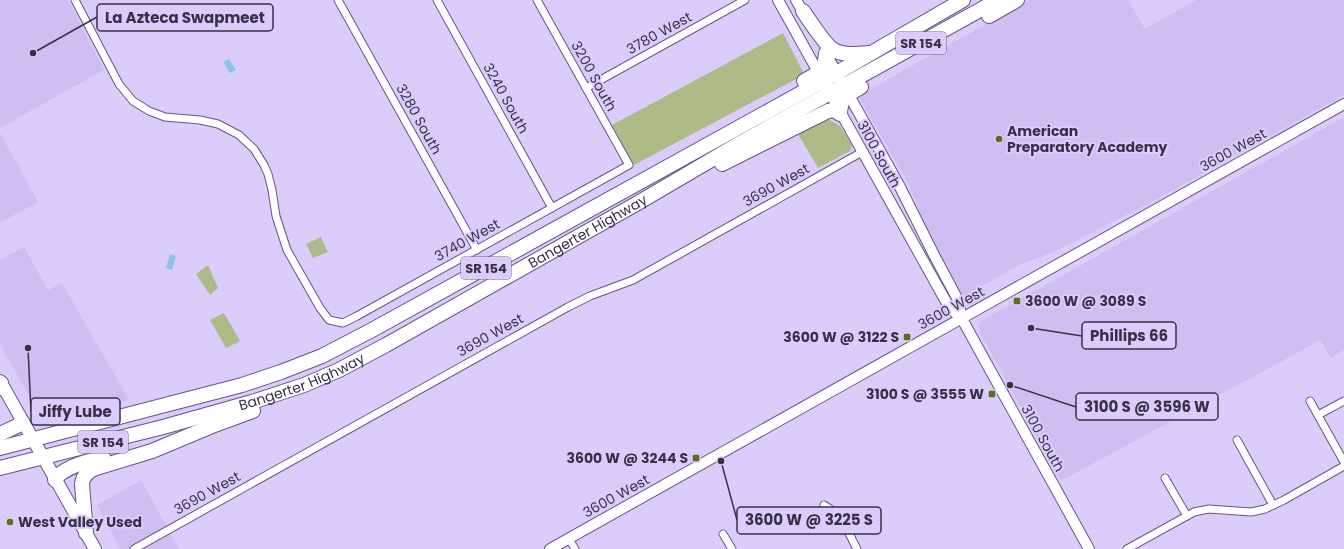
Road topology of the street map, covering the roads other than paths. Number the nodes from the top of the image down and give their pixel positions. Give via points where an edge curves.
1 (75, 0) edge
2 (338, 0) edge
3 (437, 0) edge
4 (537, 0) edge
5 (745, 0) edge
6 (778, 0) edge
7 (963, 0) edge
8 (998, 0) edge
9 (1017, 0) edge
10 (799, 6) edge
11 (874, 52) junction
12 (826, 53) junction
13 (837, 73) junction
14 (820, 77) junction
15 (586, 88) junction
16 (846, 90) junction
17 (830, 94) junction
18 (1344, 104) edge
19 (840, 114) junction
20 (862, 152) junction
21 (629, 164) joint
22 (690, 172) junction
23 (621, 193) junction
24 (552, 208) junction
25 (477, 250) junction
26 (512, 274) junction
27 (962, 319) junction
28 (281, 372) junction
29 (0, 384) edge
30 (269, 397) junction
31 (1310, 401) dead end
32 (1344, 401) edge
33 (1318, 415) junction
34 (22, 422) junction
35 (163, 427) junction
36 (0, 434) edge
37 (32, 440) junction
38 (1237, 440) dead end
39 (0, 448) edge
40 (42, 458) junction
41 (1344, 462) edge
42 (1344, 466) edge
43 (0, 468) edge
44 (1165, 478) dead end
45 (55, 480) junction
46 (824, 505) dead end
47 (1273, 505) junction
48 (1186, 516) junction
49 (86, 533) junction
50 (724, 534) dead end
51 (569, 539) junction
52 (95, 549) edge
53 (134, 549) edge
54 (550, 549) edge
55 (575, 549) edge
56 (732, 549) edge
57 (857, 549) edge
58 (1089, 549) edge
59 (1127, 549) edge

1 - 25 street, 3740 West via 119,84 133,101 165,117 218,124 239,136 254,149 268,174 276,216 287,250 329,320 343,323 358,316
2 - 25 street, 3280 South
3 - 24 street, 3240 South
4 - 15 street, 3200 South
5 - 15 street, 3780 West
6 - 14 main road, 3100 South
7 - 11 highway, Bangerter Highway / SR 154
8 - 16 highway, Bangerter Highway / SR 154
9 - 16 highway
10 - 11 highway via 831,49 850,54
10 - 12 main road, 3100 South
11 - 13 highway, Bangerter Highway / SR 154
12 - 13 main road, 3100 South
12 - 14 highway via 826,62
13 - 14 highway, Bangerter Highway / SR 154
13 - 16 main road, 3100 South
14 - 17 main road, 3100 South
14 - 23 highway, Bangerter Highway / SR 154
15 - 21 street, 3200 South
16 - 17 highway, Bangerter Highway / SR 154
16 - 19 highway
16 - 27 main road, 3100 South via 958,300
17 - 19 main road, 3100 South
17 - 22 highway, Bangerter Highway / SR 154
18 - 27 main road, 3600 West
19 - 20 main road, 3100 South
19 - 22 highway via 834,110 828,111 705,172
20 - 27 main road, 3100 South via 948,307
20 - 53 street, 3690 West via 633,280 568,307
21 - 24 street, 3740 West
22 - 26 highway, Bangerter Highway / SR 154
23 - 26 highway via 609,210 522,260
23 - 28 highway, Bangerter Highway / SR 154 via 356,339
24 - 25 street, 3740 West
26 - 30 highway, Bangerter Highway / SR 154 via 349,365
27 - 51 main road, 3600 West
27 - 58 main road, 3100 South
28 - 35 highway via 263,389 186,411
28 - 37 highway, Bangerter Highway / SR 154 via 242,385
29 - 34 main road
30 - 35 highway, Bangerter Highway / SR 154
30 - 49 highway via 254,410 152,452 88,472 82,484
31 - 33 street
32 - 33 street
33 - 41 street
34 - 36 highway
34 - 37 main road
35 - 40 highway, Bangerter Highway / SR 154
35 - 45 highway via 141,446 83,463 61,473
37 - 39 highway, Bangerter Highway / SR 154
37 - 40 main road
38 - 47 street
40 - 43 highway, Bangerter Highway / SR 154
40 - 45 main road
42 - 47 street
44 - 48 street
45 - 49 main road
46 - 57 street via 840,517
47 - 48 street via 1251,512 1209,509
48 - 59 street
49 - 52 main road
50 - 56 street
51 - 54 main road, 3600 West
51 - 55 street

